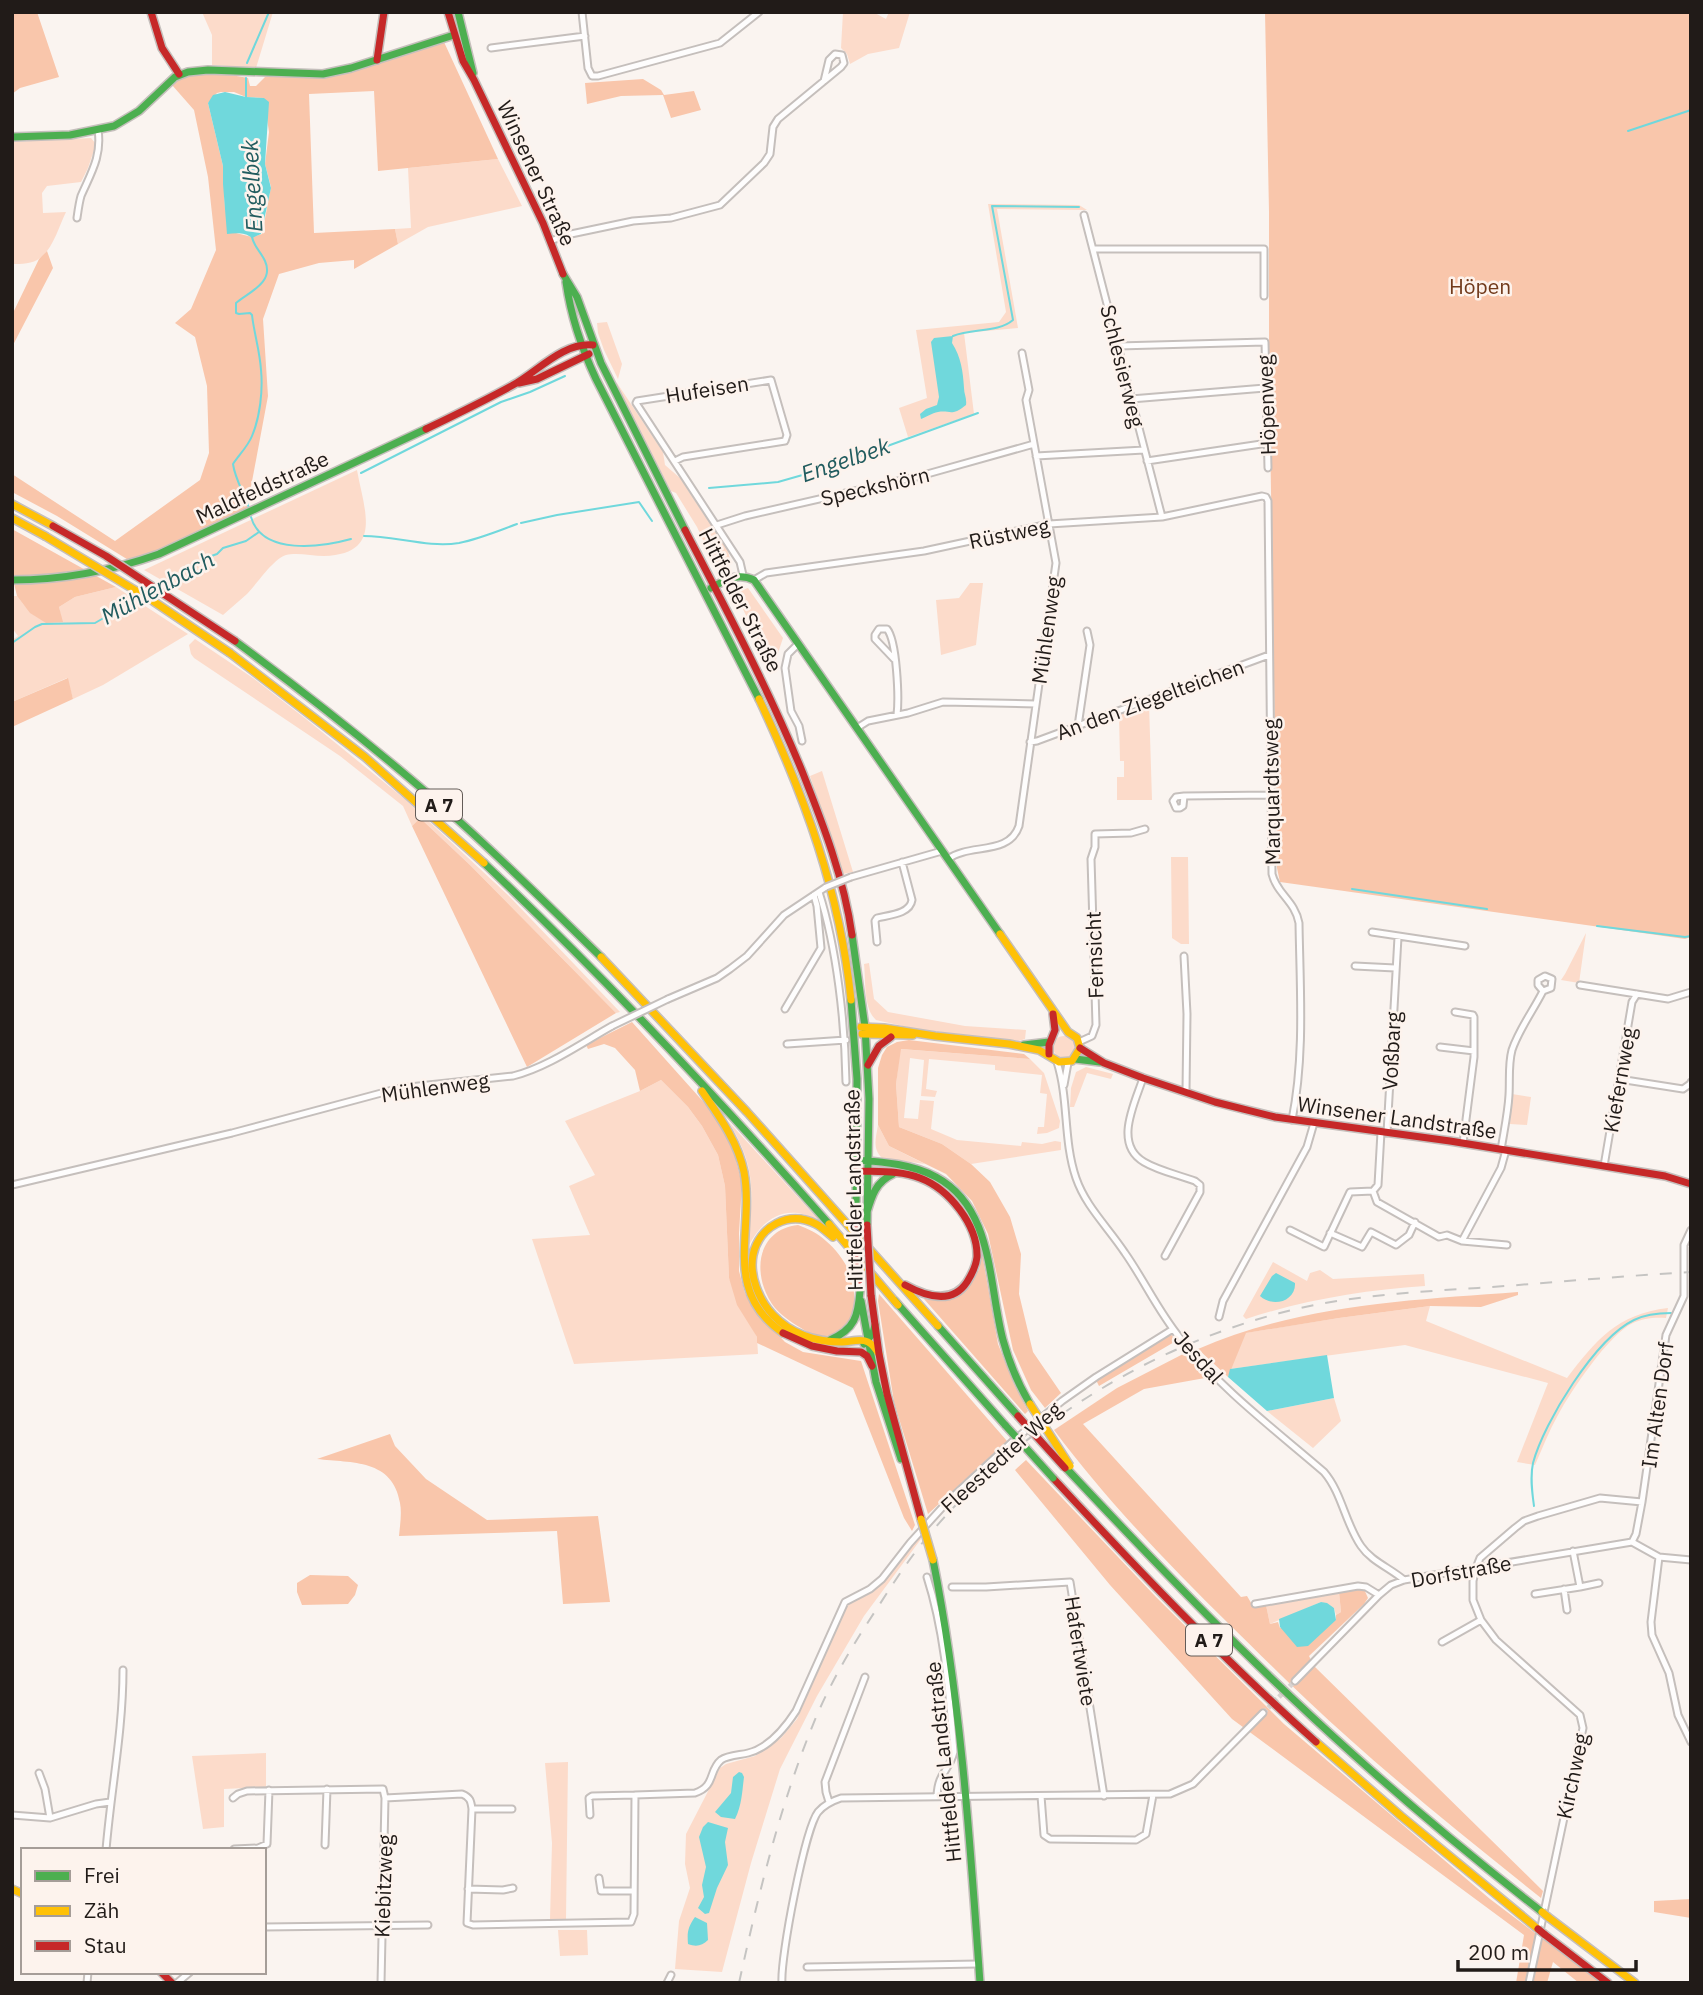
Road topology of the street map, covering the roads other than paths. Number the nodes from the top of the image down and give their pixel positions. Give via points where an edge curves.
1 (151, 12) edge
2 (383, 12) edge
3 (448, 12) edge
4 (458, 12) edge
5 (582, 12) edge
6 (759, 12) edge
7 (454, 36) junction
8 (584, 36) junction
9 (491, 48) dead end
10 (377, 60) junction
11 (179, 74) junction
12 (474, 80) junction
13 (824, 81) junction
14 (98, 130) junction
15 (12, 138) edge
16 (1084, 215) dead end
17 (77, 218) dead end
18 (551, 241) junction
19 (1093, 249) junction
20 (566, 281) junction
21 (1264, 296) dead end
22 (581, 344) junction
23 (593, 345) junction
24 (1118, 346) junction
25 (1023, 353) dead end
26 (586, 356) junction
27 (515, 385) junction
28 (1265, 388) junction
29 (1131, 399) junction
30 (1268, 443) junction
31 (1034, 444) junction
32 (1144, 450) junction
33 (1036, 456) junction
34 (675, 461) junction
35 (1147, 461) junction
36 (1268, 468) dead end
37 (1266, 497) joint
38 (12, 503) edge
39 (1162, 517) junction
40 (12, 518) edge
41 (1049, 524) junction
42 (717, 525) junction
43 (743, 575) junction
44 (12, 580) edge
45 (754, 580) junction
46 (714, 586) junction
47 (704, 592) junction
48 (1087, 631) dead end
49 (799, 644) junction
50 (1269, 655) junction
51 (894, 659) junction
52 (1036, 704) junction
53 (897, 715) junction
54 (1078, 726) junction
55 (859, 731) junction
56 (802, 741) dead end
57 (1030, 742) junction
58 (1271, 795) junction
59 (1184, 796) dead end
60 (1145, 830) dead end
61 (943, 851) junction
62 (948, 859) junction
63 (902, 862) junction
64 (840, 878) joint
65 (828, 885) junction
66 (816, 894) junction
67 (1372, 932) dead end
68 (1398, 937) junction
69 (877, 942) dead end
70 (1465, 946) dead end
71 (1184, 956) dead end
72 (1355, 966) dead end
73 (1395, 968) junction
74 (1580, 985) dead end
75 (1543, 991) dead end
76 (1691, 992) edge
77 (1637, 994) junction
78 (785, 1009) dead end
79 (1052, 1010) junction
80 (1455, 1012) dead end
81 (865, 1030) junction
82 (855, 1031) junction
83 (1068, 1032) junction
84 (922, 1034) junction
85 (894, 1036) junction
86 (1051, 1038) junction
87 (846, 1040) junction
88 (787, 1044) dead end
89 (1079, 1045) junction
90 (1013, 1046) junction
91 (1440, 1047) dead end
92 (1474, 1051) junction
93 (1049, 1054) junction
94 (1071, 1061) junction
95 (682, 1062) junction
96 (1057, 1062) junction
97 (1104, 1063) junction
98 (868, 1065) junction
99 (1143, 1078) junction
100 (1619, 1079) junction
101 (846, 1082) dead end
102 (1691, 1082) edge
103 (1064, 1088) junction
104 (1186, 1092) junction
105 (1292, 1120) junction
106 (1314, 1124) junction
107 (1384, 1133) junction
108 (1463, 1143) junction
109 (1504, 1150) junction
110 (857, 1160) junction
111 (868, 1161) junction
112 (1604, 1166) junction
113 (856, 1171) junction
114 (868, 1172) junction
115 (897, 1173) junction
116 (1691, 1184) edge
117 (12, 1185) edge
118 (1373, 1192) junction
119 (867, 1212) junction
120 (1415, 1222) junction
121 (1290, 1230) dead end
122 (1691, 1230) edge
123 (1331, 1233) junction
124 (1462, 1241) junction
125 (1507, 1245) dead end
126 (1165, 1256) dead end
127 (898, 1282) junction
128 (860, 1292) junction
129 (898, 1305) junction
130 (1219, 1317) dead end
131 (875, 1325) junction
132 (1173, 1329) junction
133 (867, 1341) junction
134 (825, 1342) junction
135 (856, 1351) junction
136 (879, 1354) junction
137 (872, 1366) junction
138 (1068, 1467) junction
139 (916, 1499) junction
140 (1642, 1502) junction
141 (1632, 1542) junction
142 (1573, 1551) junction
143 (1659, 1557) junction
144 (1691, 1560) edge
145 (1476, 1568) junction
146 (927, 1577) dead end
147 (1404, 1580) junction
148 (1599, 1583) dead end
149 (952, 1587) dead end
150 (1580, 1587) junction
151 (1564, 1590) junction
152 (1535, 1594) dead end
153 (1378, 1595) junction
154 (1255, 1604) dead end
155 (1567, 1610) dead end
156 (1481, 1620) junction
157 (1442, 1642) dead end
158 (122, 1670) dead end
159 (865, 1676) dead end
160 (1295, 1681) tunnel mouth
161 (1263, 1713) tunnel mouth
162 (1691, 1742) edge
163 (39, 1773) dead end
164 (327, 1789) junction
165 (269, 1790) junction
166 (635, 1795) junction
167 (1153, 1795) junction
168 (937, 1796) junction
169 (966, 1796) junction
170 (1041, 1796) junction
171 (1104, 1796) junction
172 (233, 1798) dead end
173 (386, 1798) junction
174 (110, 1802) junction
175 (829, 1802) junction
176 (472, 1809) junction
177 (512, 1809) dead end
178 (12, 1815) edge
179 (590, 1815) dead end
180 (50, 1818) junction
181 (325, 1845) dead end
182 (106, 1848) edge
183 (258, 1848) edge
184 (599, 1878) dead end
185 (513, 1888) dead end
186 (468, 1889) junction
187 (634, 1891) junction
188 (382, 1925) junction
189 (428, 1926) dead end
190 (266, 1927) edge
191 (978, 1964) junction
192 (807, 1967) dead end
193 (671, 1975) dead end
194 (381, 1983) edge
195 (667, 1983) edge
196 (782, 1983) edge
197 (980, 1983) edge
198 (1529, 1983) edge
199 (1608, 1983) edge
200 (1635, 1983) edge

1 - 11 main road via 162,48
2 - 10 main road
3 - 7 main road, Winsener Straße
4 - 12 main road, Winsener Straße
5 - 8 street
6 - 8 street via 720,43 598,76 592,76 589,68
7 - 10 main road
7 - 12 main road, Winsener Straße
8 - 9 street
10 - 11 main road via 323,74 208,70
11 - 14 main road via 131,117
12 - 18 main road, Winsener Straße
13 - 13 street via 843,65 842,55 831,58
13 - 18 street via 778,118 764,163 720,205
14 - 15 main road
14 - 17 street via 97,161 80,198
16 - 19 street, Schlesierweg
18 - 20 main road, Winsener Straße
19 - 21 street via 1264,249
19 - 24 street, Schlesierweg
20 - 22 main road, Winsener Straße
20 - 23 main road, Winsener Straße via 577,297
22 - 23 main road
22 - 26 main road, Winsener Straße
22 - 27 main road, Maldfeldstraße
23 - 26 main road
23 - 46 main road, Hittfelder Straße
24 - 28 street, Höpenweg via 1265,342
24 - 29 street, Schlesierweg
25 - 31 street, Mühlenweg
26 - 27 main road, Maldfeldstraße
26 - 47 main road, Hittfelder Straße
27 - 44 main road, Maldfeldstraße via 159,554 66,578
28 - 29 street
28 - 30 street, Höpenweg
29 - 32 street, Schlesierweg
30 - 35 street
30 - 36 street, Höpenweg
31 - 33 street, Mühlenweg
31 - 42 street, Speckshörn via 919,477
32 - 33 street
32 - 35 street, Schlesierweg
33 - 41 street, Mühlenweg
34 - 34 street, Hufeisen via 785,441 773,382 767,379 638,401
34 - 42 street
35 - 39 street, Schlesierweg
37 - 39 street, Rüstweg
37 - 50 street, Marquardtsweg
38 - 127 main road, A 7, bridge via 116,563 235,642 320,704 460,823 700,1062
39 - 41 street, Rüstweg
40 - 95 main road, A 7, bridge via 230,653 337,734 544,920
41 - 45 street, Rüstweg via 924,551 766,573
41 - 52 street, Mühlenweg via 1056,563
42 - 43 street
43 - 45 main road
43 - 46 main road
45 - 49 main road, Winsener Landstraße
46 - 47 main road
46 - 64 main road, Hittfelder Straße via 805,775
47 - 65 main road, Hittfelder Straße via 804,802
48 - 54 street via 1090,645
49 - 55 main road, Winsener Landstraße
49 - 56 street via 789,651 785,668
50 - 54 street, An den Ziegelteichen
50 - 58 street, Marquardtsweg
51 - 51 street via 890,632 879,629 875,639
51 - 53 street
52 - 53 street via 943,702
52 - 57 street, Mühlenweg
53 - 55 street via 868,721
54 - 57 street, An den Ziegelteichen
55 - 61 main road, Winsener Landstraße
57 - 62 street, Mühlenweg via 1017,834 1001,845
58 - 59 street
58 - 105 street, Marquardtsweg via 1272,874 1299,923 1300,1074
60 - 89 street, Fernsicht via 1095,834 1091,859 1096,1025 1092,1036
61 - 62 main road, Winsener Landstraße
61 - 63 street, Mühlenweg
62 - 79 main road, Winsener Landstraße
63 - 65 street, Mühlenweg, bridge
63 - 69 street via 912,905 877,918
64 - 81 main road, Hittfelder Landstraße
65 - 66 street, Mühlenweg
65 - 82 main road, Hittfelder Landstraße via 844,941
66 - 78 street via 821,948
66 - 87 street via 834,959
66 - 117 street, Mühlenweg, bridge via 784,915 730,969 525,1073 400,1088
67 - 68 street
68 - 70 street
68 - 73 street, Voßbarg
71 - 104 street
72 - 73 street
73 - 107 street, Voßbarg
74 - 77 street
75 - 109 street via 1514,1046 1508,1071
76 - 77 street via 1668,999
77 - 100 street, Kiefernweg
79 - 83 main road, Winsener Landstraße
79 - 86 main road, Winsener Landstraße
80 - 92 street via 1473,1015
81 - 82 main road
81 - 84 main road via 878,1026
81 - 85 main road
81 - 98 main road, Hittfelder Landstraße
82 - 110 main road, Hittfelder Landstraße
83 - 86 main road
83 - 89 main road, Winsener Landstraße
84 - 85 main road
84 - 90 main road
85 - 98 main road via 878,1046
86 - 90 main road
86 - 93 main road, Winsener Landstraße
87 - 88 street
87 - 101 street
89 - 94 main road
89 - 97 main road, Winsener Landstraße
90 - 93 main road
91 - 92 street
92 - 108 street
93 - 96 main road
94 - 96 main road, Winsener Landstraße
94 - 97 main road, Winsener Landstraße
94 - 103 street, Jesdal
95 - 129 main road, A 7
95 - 135 main road via 740,1154 747,1201 743,1266 753,1301 769,1322 792,1340 828,1350
96 - 103 street, Jesdal
97 - 99 main road, Winsener Landstraße
98 - 111 main road, Hittfelder Landstraße
99 - 104 main road, Winsener Landstraße
99 - 126 street via 1129,1123 1131,1147 1144,1163 1200,1185
100 - 102 street via 1683,1089
100 - 112 street, Kiefernweg
103 - 132 street, Jesdal via 1069,1150 1083,1195
104 - 105 main road, Winsener Landstraße
105 - 106 main road, Winsener Landstraße
106 - 107 main road, Winsener Landstraße
106 - 130 street via 1307,1147 1223,1301
107 - 108 main road, Winsener Landstraße
107 - 118 street, Voßbarg via 1378,1185
108 - 109 main road, Winsener Landstraße
109 - 112 main road, Winsener Landstraße
109 - 124 street via 1501,1168
110 - 111 main road
110 - 113 main road, Hittfelder Landstraße
111 - 114 main road, Hittfelder Landstraße
111 - 138 main road, bridge via 932,1174 970,1208 985,1245 1003,1341 1019,1385
112 - 116 main road, Winsener Landstraße
113 - 114 main road
113 - 128 main road, Hittfelder Landstraße, bridge
114 - 115 main road
114 - 119 main road, Hittfelder Landstraße
115 - 119 main road via 880,1181
115 - 127 main road via 919,1177 954,1201 968,1222 976,1252 974,1272 954,1294 925,1295
118 - 120 street via 1377,1202
118 - 123 street via 1350,1192
119 - 131 main road, Hittfelder Landstraße, bridge
120 - 123 street via 1409,1235 1396,1245 1371,1232 1362,1247
120 - 124 street via 1439,1237 1447,1234
121 - 123 street via 1324,1247
122 - 140 street, Im Alten Dorf via 1684,1245 1684,1296 1664,1350
124 - 125 street
127 - 138 main road, A 7, bridge
128 - 133 main road, Hittfelder Landstraße
128 - 134 main road via 852,1326
129 - 134 main road via 822,1227 798,1218 772,1224 757,1241 753,1254 759,1294 788,1327
129 - 199 main road, A 7, bridge via 1161,1593 1274,1703 1444,1851
131 - 133 main road
131 - 136 main road, Hittfelder Landstraße
132 - 147 street, Jesdal via 1234,1395 1324,1472 1362,1546
132 - 166 street, Fleestedter Weg via 1096,1377 1013,1441 949,1500 882,1579 845,1602 796,1711 777,1735 763,1747 722,1760 704,1790
133 - 134 main road
133 - 135 main road
133 - 136 main road
133 - 137 main road, Hittfelder Landstraße
135 - 137 main road via 865,1354
136 - 139 main road, Hittfelder Landstraße
137 - 139 main road, Hittfelder Landstraße
138 - 200 main road, A 7 via 1173,1582 1300,1707 1452,1842
139 - 169 main road, Hittfelder Landstraße, bridge via 939,1589
140 - 141 street, Im Alten Dorf
140 - 145 street via 1600,1498 1538,1516 1515,1528 1480,1558
141 - 142 street, Dorfstraße
141 - 143 street
142 - 145 street, Dorfstraße
142 - 150 street
143 - 144 street
143 - 162 street via 1651,1635 1669,1673 1678,1715
145 - 147 street, Dorfstraße
145 - 156 street, Kirchweg via 1473,1600
146 - 168 street, Hittfelder Landstraße via 936,1609 954,1752 939,1778
147 - 153 street, Dorfstraße
148 - 150 street
149 - 171 street, Hafertwiete via 1070,1582
150 - 151 street
151 - 152 street
151 - 155 street
153 - 154 street via 1358,1586
153 - 160 street, Dorfstraße
156 - 157 street
156 - 198 street, Kirchweg via 1496,1640 1582,1720
158 - 174 street via 123,1698
159 - 175 street via 825,1782
161 - 167 street via 1193,1784 1170,1794
163 - 180 street
164 - 165 street
164 - 173 street, Kiebitzweg via 383,1788
164 - 181 street
165 - 172 street via 247,1791
165 - 183 street via 267,1844
166 - 179 street via 592,1796
166 - 187 street
167 - 170 street via 1146,1834 1136,1840 1050,1839 1044,1835
167 - 171 street
168 - 169 street
168 - 175 street
169 - 170 street
169 - 191 main road, Hittfelder Landstraße
170 - 171 street
173 - 176 street via 462,1794 471,1801
173 - 188 street, Kiebitzweg
174 - 180 street
174 - 182 street
175 - 196 street via 812,1822 788,1929
176 - 177 street
176 - 186 street
178 - 180 street
184 - 187 street via 601,1891
185 - 186 street
186 - 187 street via 467,1923 473,1925 631,1922
188 - 189 street
188 - 190 street
188 - 194 street, Kiebitzweg
191 - 192 street
191 - 197 main road, Hittfelder Landstraße
193 - 195 street

